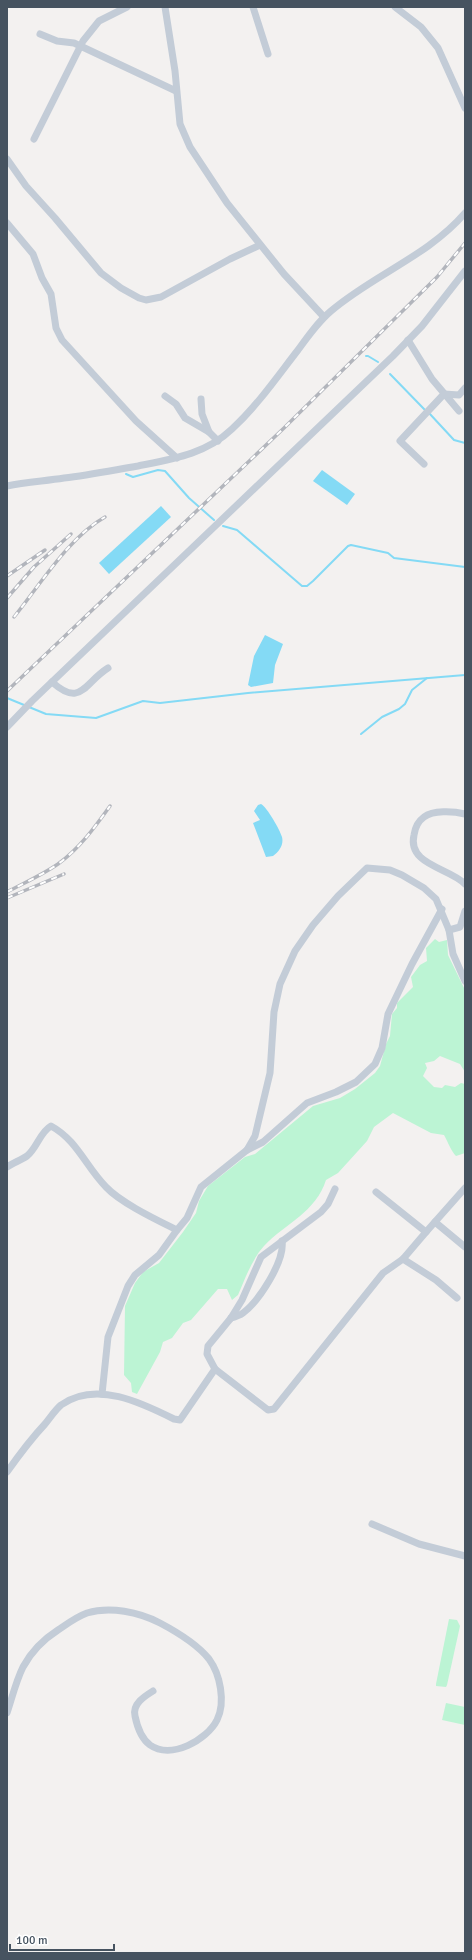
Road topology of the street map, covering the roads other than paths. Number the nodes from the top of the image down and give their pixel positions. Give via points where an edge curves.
1 (128, 7) edge
2 (165, 7) edge
3 (253, 7) edge
4 (395, 7) edge
5 (40, 34) dead end
6 (80, 46) junction
7 (268, 54) dead end
8 (176, 91) junction
9 (465, 108) edge
10 (34, 139) dead end
11 (7, 159) edge
12 (465, 213) edge
13 (7, 223) edge
14 (260, 245) junction
15 (465, 271) edge
16 (324, 317) junction
17 (408, 340) junction
18 (465, 388) edge
19 (444, 394) junction
20 (165, 396) dead end
21 (201, 399) dead end
22 (459, 411) dead end
23 (209, 432) junction
24 (218, 441) junction
25 (177, 458) junction
26 (424, 464) dead end
27 (7, 486) edge
28 (108, 668) dead end
29 (52, 682) junction
30 (7, 727) edge
31 (465, 814) edge
32 (465, 884) edge
33 (442, 910) junction
34 (465, 911) edge
35 (463, 928) edge
36 (449, 930) junction
37 (465, 981) edge
38 (247, 1150) junction
39 (7, 1167) edge
40 (465, 1188) edge
41 (335, 1189) dead end
42 (376, 1192) dead end
43 (435, 1222) junction
44 (177, 1230) junction
45 (426, 1232) junction
46 (282, 1241) junction
47 (465, 1247) edge
48 (404, 1259) junction
49 (457, 1298) dead end
50 (231, 1318) junction
51 (215, 1369) junction
52 (102, 1394) junction
53 (7, 1472) edge
54 (372, 1524) dead end
55 (465, 1556) edge
56 (153, 1691) dead end
57 (7, 1713) edge

1 - 6 street via 99,21
2 - 8 street
3 - 7 street
4 - 9 street via 421,27 438,48
5 - 6 street
6 - 8 street
6 - 10 street
8 - 14 street via 180,124 190,147 227,203
11 - 14 street via 26,186 101,273 139,298 146,300 161,297
12 - 16 street via 446,232 412,258 350,296
13 - 25 street via 33,254 42,278 49,288 56,328 62,340 136,421
14 - 16 street
15 - 17 street
16 - 24 street via 244,417
17 - 19 street
17 - 29 street
18 - 19 street via 459,395
19 - 22 street
19 - 26 street via 400,441
20 - 23 street via 176,404 185,418
21 - 23 street via 202,414
23 - 24 street
24 - 25 street
25 - 27 street via 90,475
28 - 29 street via 74,694 64,692
29 - 30 street
31 - 32 street via 433,812 426,815 419,821 413,844 415,852 420,857 453,874
33 - 36 street
33 - 38 street via 388,1014 382,1048 375,1064 356,1082 307,1103 263,1142
33 - 38 street via 436,899 424,888 402,875 390,870 367,868 312,925 295,951 280,984 274,1012 270,1074 255,1136
34 - 35 street
35 - 36 street
36 - 37 street via 453,954
38 - 44 street via 201,1187 187,1218
39 - 44 street via 27,1156 45,1129 51,1126 78,1149 106,1188
40 - 43 street
41 - 46 street via 321,1212
42 - 45 street
43 - 45 street
43 - 47 street
44 - 52 street via 159,1255 135,1275 128,1286 108,1337
45 - 48 street
46 - 50 street via 261,1257
46 - 50 street via 281,1255 270,1278 249,1308 241,1315
48 - 49 street via 436,1280
48 - 51 street via 383,1273 274,1409 268,1410
50 - 51 street via 208,1346 207,1354
51 - 52 street via 180,1420 140,1402
52 - 53 street via 77,1398 61,1405
54 - 55 street via 419,1544
56 - 57 street via 142,1699 134,1713 144,1738 155,1748 166,1750 188,1745 202,1736 218,1719 221,1703 220,1684 205,1655 168,1627 145,1616 121,1611 96,1611 68,1623 49,1636 34,1651 23,1668

